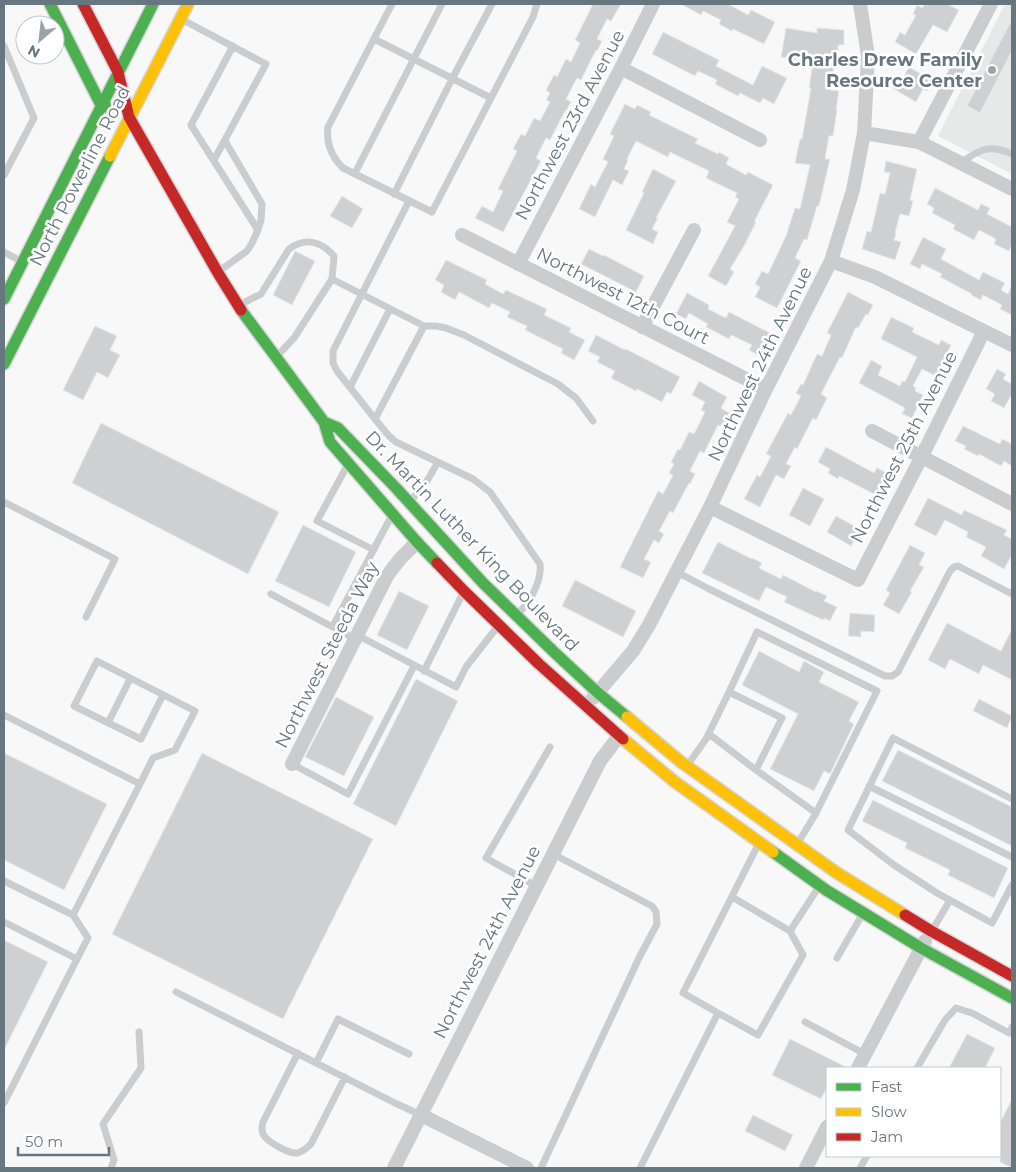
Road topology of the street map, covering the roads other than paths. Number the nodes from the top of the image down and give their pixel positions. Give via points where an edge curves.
1 (50, 4) edge
2 (84, 4) edge
3 (153, 4) edge
4 (188, 4) edge
5 (392, 4) edge
6 (442, 4) edge
7 (492, 4) edge
8 (537, 4) edge
9 (654, 4) edge
10 (860, 4) edge
11 (991, 4) edge
12 (180, 19) junction
13 (374, 38) junction
14 (4, 46) edge
15 (234, 46) junction
16 (413, 58) junction
17 (621, 68) junction
18 (118, 72) junction
19 (452, 79) junction
20 (491, 98) junction
21 (101, 105) junction
22 (129, 117) junction
23 (864, 133) junction
24 (760, 140) dead end
25 (225, 141) junction
26 (919, 142) junction
27 (1012, 154) edge
28 (214, 160) junction
29 (960, 163) junction
30 (355, 173) junction
31 (4, 175) edge
32 (1012, 189) edge
33 (394, 194) junction
34 (409, 201) junction
35 (258, 230) junction
36 (694, 230) dead end
37 (462, 235) dead end
38 (4, 252) edge
39 (22, 262) junction
40 (831, 262) junction
41 (518, 264) junction
42 (218, 273) junction
43 (332, 279) junction
44 (362, 294) junction
45 (4, 299) edge
46 (239, 305) junction
47 (390, 309) junction
48 (424, 326) junction
49 (642, 327) junction
50 (984, 331) junction
51 (1012, 346) edge
52 (276, 357) junction
53 (4, 364) edge
54 (350, 387) junction
55 (766, 389) junction
56 (376, 419) junction
57 (593, 420) dead end
58 (324, 422) junction
59 (872, 431) dead end
60 (922, 456) junction
61 (438, 462) junction
62 (348, 463) junction
63 (4, 502) edge
64 (409, 502) junction
65 (1012, 504) edge
66 (710, 507) junction
67 (392, 514) junction
68 (417, 542) junction
69 (374, 550) junction
70 (677, 572) junction
71 (464, 591) junction
72 (271, 594) dead end
73 (1012, 594) edge
74 (517, 616) junction
75 (86, 617) dead end
76 (333, 626) junction
77 (498, 626) junction
78 (356, 637) junction
79 (414, 666) junction
80 (424, 671) junction
81 (130, 679) junction
82 (729, 692) junction
83 (598, 693) junction
84 (164, 695) junction
85 (585, 706) junction
86 (4, 714) edge
87 (108, 723) junction
88 (709, 734) junction
89 (619, 736) junction
90 (550, 747) dead end
91 (292, 764) joint
92 (687, 766) junction
93 (756, 770) junction
94 (140, 784) junction
95 (869, 786) junction
96 (719, 789) junction
97 (1012, 799) edge
98 (816, 813) junction
99 (760, 842) junction
100 (797, 845) junction
101 (553, 854) junction
102 (1012, 857) edge
103 (4, 881) edge
104 (819, 885) junction
105 (1012, 885) edge
106 (536, 886) junction
107 (732, 897) junction
108 (950, 900) junction
109 (864, 913) junction
110 (73, 915) junction
111 (4, 922) edge
112 (790, 931) junction
113 (932, 932) junction
114 (921, 948) junction
115 (837, 958) dead end
116 (77, 959) junction
117 (1009, 972) edge
118 (176, 992) dead end
119 (1012, 998) edge
120 (718, 1012) junction
121 (805, 1022) dead end
122 (1012, 1027) edge
123 (139, 1032) dead end
124 (298, 1053) junction
125 (409, 1054) dead end
126 (866, 1054) junction
127 (316, 1063) junction
128 (859, 1067) edge
129 (918, 1067) edge
130 (345, 1077) junction
131 (4, 1103) edge
132 (421, 1115) junction
133 (826, 1129) edge
134 (866, 1157) edge
135 (111, 1168) edge
136 (394, 1168) edge
137 (527, 1168) edge
138 (541, 1168) edge
139 (640, 1168) edge
140 (806, 1168) edge
141 (860, 1168) edge

1 - 21 main road
2 - 18 main road, Dr. Martin Luther King Boulevard
3 - 18 main road, North Powerline Road
4 - 12 main road, North Powerline Road
5 - 13 lane
6 - 16 lane
7 - 19 lane
8 - 20 lane
9 - 17 street, Northwest 23rd Avenue
10 - 23 street, Northwest 24th Avenue via 868,56
11 - 26 street
12 - 15 lane
12 - 22 main road, North Powerline Road
13 - 16 lane
13 - 30 lane via 328,127 329,145 334,156 343,168
14 - 31 lane via 34,118
15 - 25 lane via 266,64
15 - 28 lane via 191,125
16 - 19 lane
16 - 30 lane
17 - 24 street
17 - 41 street, Northwest 23rd Avenue
18 - 21 main road, North Powerline Road
18 - 22 main road, Dr. Martin Luther King Boulevard
19 - 20 lane
19 - 33 lane
20 - 34 lane via 432,212
21 - 22 main road
21 - 39 main road, North Powerline Road
22 - 42 main road, Dr. Martin Luther King Boulevard
22 - 53 main road, North Powerline Road
23 - 26 street
23 - 40 street, Northwest 24th Avenue via 853,190
25 - 28 lane
25 - 35 lane via 262,204
26 - 29 street
27 - 29 lane via 989,148
28 - 35 lane
29 - 32 street
30 - 33 lane
33 - 34 lane
34 - 44 lane
35 - 42 lane via 247,250
36 - 49 street
37 - 41 street, Northwest 12th Court
38 - 39 lane
39 - 45 main road, North Powerline Road
40 - 50 street via 875,277
40 - 55 street, Northwest 24th Avenue
41 - 49 street, Northwest 12th Court
42 - 46 main road, Dr. Martin Luther King Boulevard
43 - 44 lane
43 - 46 lane via 334,256 318,244 301,243 289,249 261,294
43 - 52 lane via 294,338
44 - 47 lane
44 - 54 lane via 334,351 333,363
46 - 52 main road, Dr. Martin Luther King Boulevard
47 - 48 lane
47 - 54 lane
48 - 56 lane
48 - 57 lane via 446,328 464,335 558,384 576,398
49 - 55 street, Northwest 12th Court
50 - 51 street
50 - 60 street, Northwest 25th Avenue
52 - 58 main road, Dr. Martin Luther King Boulevard
54 - 56 lane
55 - 66 street, Northwest 24th Avenue
56 - 61 lane via 396,442
58 - 62 main road, Dr. Martin Luther King Boulevard via 330,442
58 - 64 main road, Dr. Martin Luther King Boulevard via 338,428
59 - 60 street
60 - 65 street
60 - 66 street, Northwest 25th Avenue via 858,580
61 - 64 lane via 424,486
61 - 74 lane via 490,492 540,564 536,586
62 - 67 main road, Dr. Martin Luther King Boulevard
62 - 69 lane via 318,521
63 - 75 lane via 115,559
64 - 74 main road, Dr. Martin Luther King Boulevard
66 - 70 street, Northwest 24th Avenue
67 - 68 main road, Dr. Martin Luther King Boulevard
67 - 69 lane
68 - 71 main road, Dr. Martin Luther King Boulevard
68 - 78 street, Northwest Steeda Way via 387,576
69 - 76 lane
70 - 73 lane via 885,676 898,672 954,567 958,566
70 - 83 street, Northwest 24th Avenue via 633,651
71 - 77 main road, Dr. Martin Luther King Boulevard
71 - 80 lane
72 - 76 lane
74 - 83 main road, Dr. Martin Luther King Boulevard
76 - 78 lane
77 - 80 lane via 466,667 456,687
77 - 85 main road, Dr. Martin Luther King Boulevard
78 - 79 lane
78 - 91 street, Northwest Steeda Way
79 - 80 lane
79 - 91 lane via 348,794
81 - 84 lane
81 - 87 lane
81 - 87 lane via 96,662 74,706
82 - 88 lane
82 - 93 lane via 782,718
82 - 98 lane via 757,632 876,691
83 - 85 street, Northwest 24th Avenue
83 - 92 main road, Dr. Martin Luther King Boulevard
84 - 87 lane via 142,739
84 - 94 lane via 195,711 175,750 153,758
85 - 89 main road, Dr. Martin Luther King Boulevard
86 - 94 lane
88 - 92 lane
88 - 93 lane
89 - 96 main road via 646,746 698,786
89 - 99 main road, Dr. Martin Luther King Boulevard via 675,782
89 - 101 street, Northwest 24th Avenue via 600,760
90 - 106 lane via 486,858
92 - 96 main road, Dr. Martin Luther King Boulevard
93 - 98 lane
94 - 110 lane
95 - 97 lane via 893,738
95 - 102 lane
95 - 108 lane via 848,830 894,865
96 - 100 main road, Dr. Martin Luther King Boulevard
98 - 100 lane
99 - 104 main road, Dr. Martin Luther King Boulevard
99 - 107 lane
100 - 113 main road, Dr. Martin Luther King Boulevard
101 - 106 street, Northwest 24th Avenue
101 - 138 lane via 652,906 657,924
103 - 110 lane
104 - 109 main road, Dr. Martin Luther King Boulevard
104 - 112 lane
105 - 108 lane via 992,923
106 - 132 street, Northwest 24th Avenue
107 - 112 lane
107 - 120 lane via 683,993
108 - 113 lane
109 - 114 main road, Dr. Martin Luther King Boulevard
109 - 115 lane
110 - 116 lane via 88,938
111 - 116 lane
112 - 120 lane via 803,955 758,1035
113 - 114 street
113 - 117 main road, Dr. Martin Luther King Boulevard
114 - 119 main road, Dr. Martin Luther King Boulevard
114 - 126 street
116 - 131 lane
118 - 124 lane
120 - 139 lane
121 - 126 lane
122 - 129 lane via 1009,1033 956,1008 945,1020
123 - 135 lane via 141,1068 103,1124 114,1160
124 - 127 lane
124 - 130 lane via 261,1128 268,1141 291,1153 302,1151 311,1144
125 - 127 lane via 338,1019
126 - 128 street
127 - 130 lane
130 - 132 lane
132 - 136 street, Northwest 24th Avenue
132 - 137 street
133 - 140 street
134 - 141 lane

